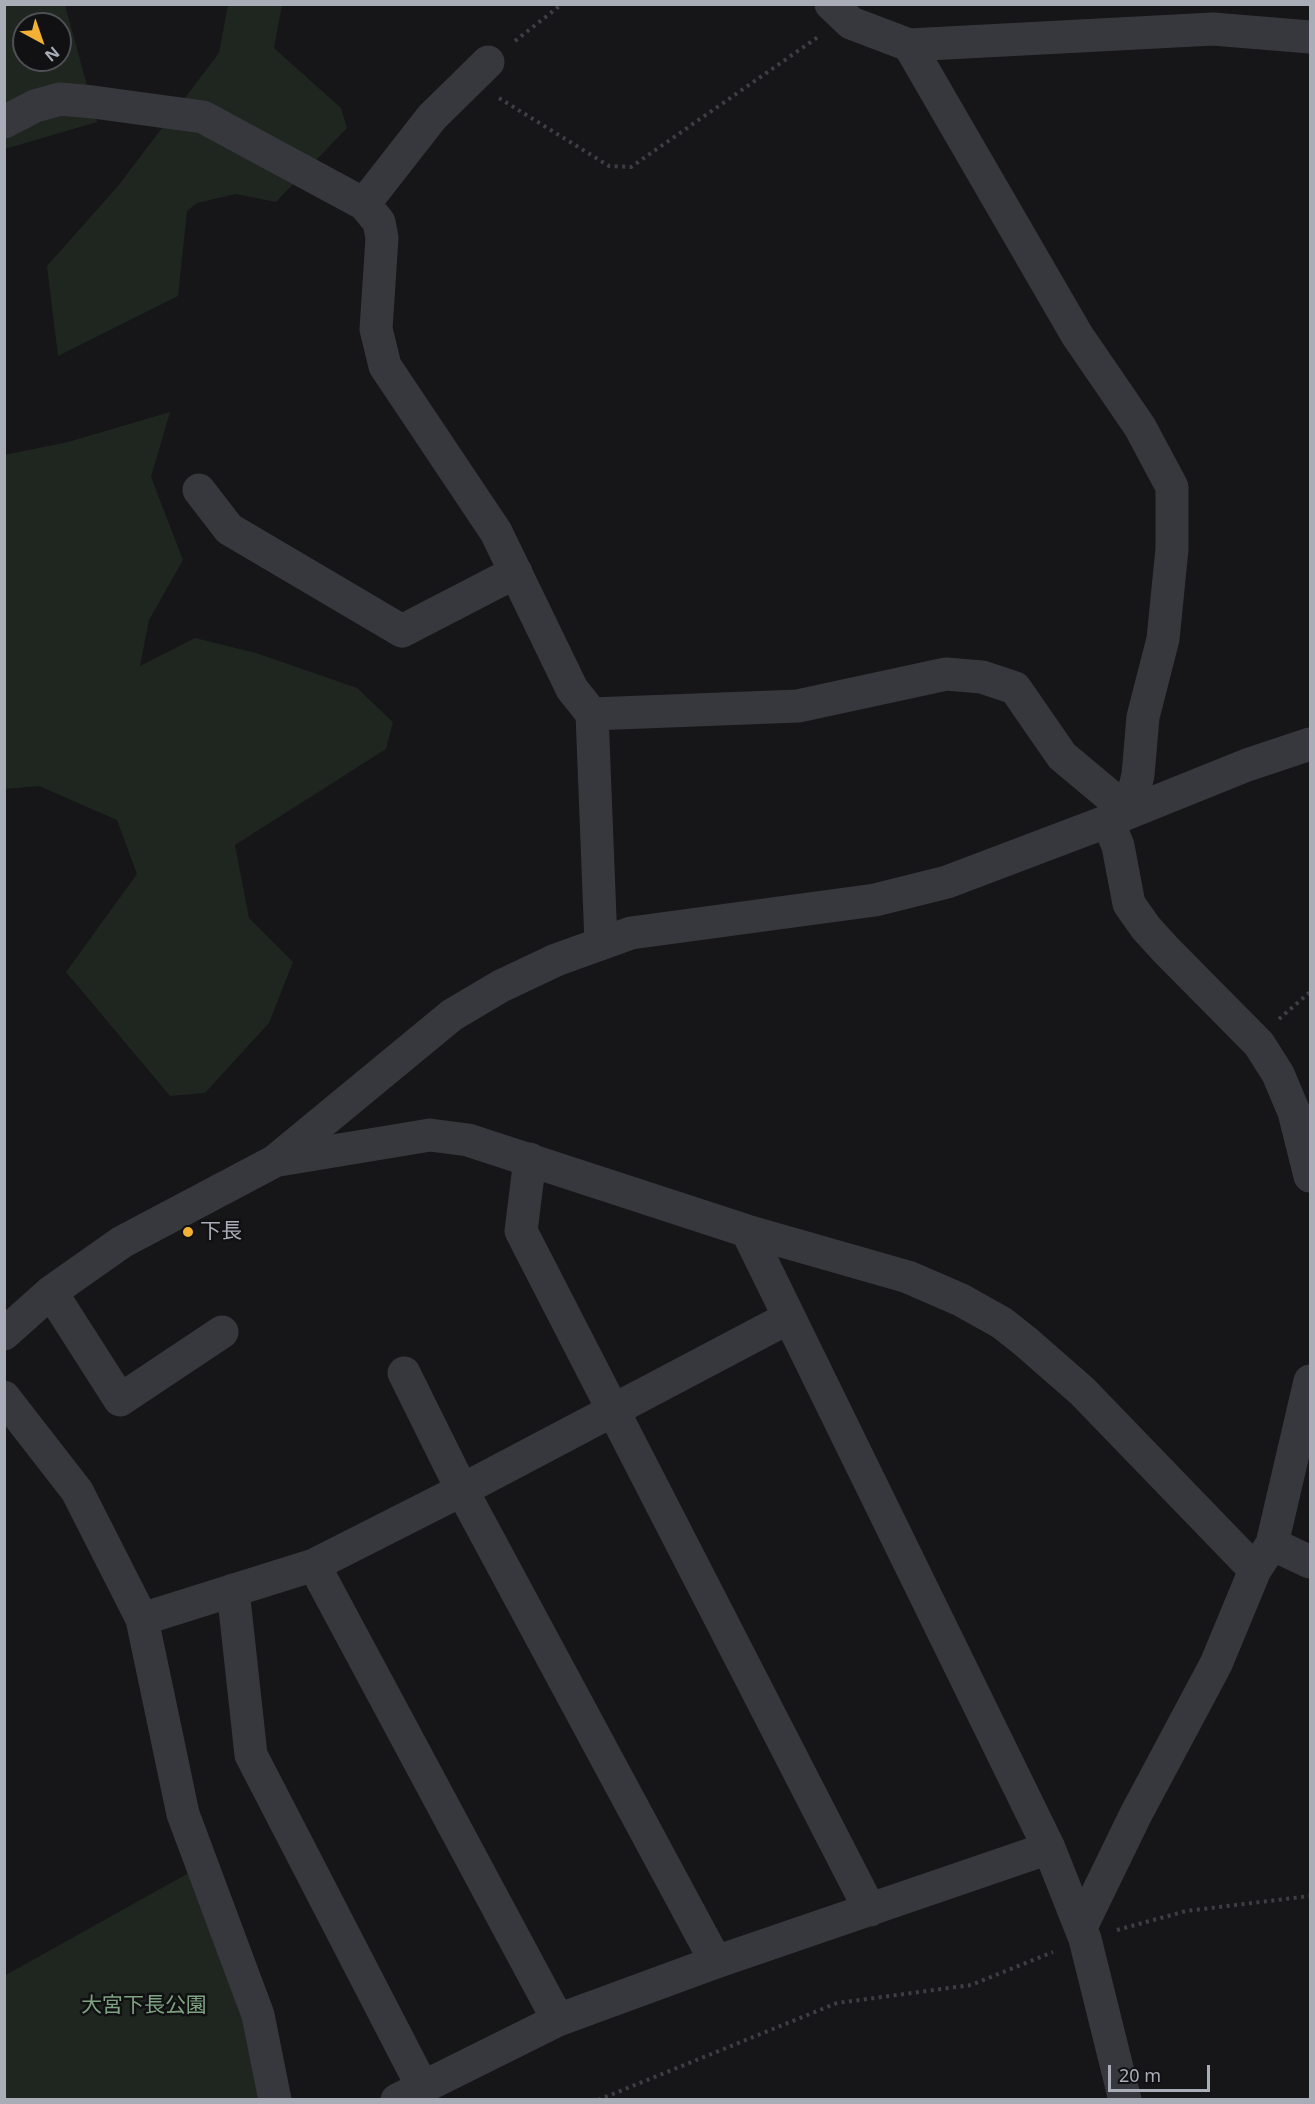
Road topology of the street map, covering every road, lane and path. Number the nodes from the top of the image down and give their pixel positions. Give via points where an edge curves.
1 (562, 4) edge
2 (838, 11) edge
3 (1311, 37) edge
4 (909, 45) junction
5 (479, 71) junction
6 (4, 122) edge
7 (364, 204) junction
8 (198, 490) dead end
9 (516, 572) junction
10 (592, 714) junction
11 (1311, 744) edge
12 (1119, 816) junction
13 (601, 943) junction
14 (530, 1159) junction
15 (275, 1161) junction
16 (1311, 1176) edge
17 (747, 1231) junction
18 (51, 1292) junction
19 (788, 1318) junction
20 (222, 1332) dead end
21 (4, 1334) edge
22 (404, 1373) dead end
23 (1311, 1381) edge
24 (4, 1397) edge
25 (614, 1409) junction
26 (462, 1490) junction
27 (1264, 1557) junction
28 (1311, 1562) edge
29 (314, 1564) junction
30 (233, 1590) junction
31 (142, 1618) junction
32 (1049, 1848) junction
33 (1311, 1896) edge
34 (870, 1910) junction
35 (1083, 1933) junction
36 (716, 1962) junction
37 (558, 2020) junction
38 (409, 2093) edge
39 (275, 2100) edge
40 (597, 2100) edge
41 (1125, 2100) edge

1 - 5 path
2 - 4 street via 851,23
2 - 5 path via 631,167 609,166
3 - 4 street via 1213,29
4 - 12 street via 1077,335 1140,427 1172,487 1172,549 1163,639 1143,717 1138,775
5 - 7 street via 432,117
6 - 7 street via 35,106 60,99 203,117
7 - 9 street via 379,222 382,238 376,329 385,366 496,532
8 - 9 street via 229,529 402,631
9 - 10 street via 572,689
10 - 12 street via 798,706 946,674 982,677 1015,688 1062,756
10 - 13 street
11 - 12 street
12 - 13 street via 946,882 875,900 631,933
12 - 16 street via 1118,846 1130,904 1166,950 1259,1044 1278,1074 1294,1112
13 - 15 street via 501,986 453,1015
14 - 15 street via 468,1140 430,1135
14 - 17 street
14 - 25 street via 521,1231
15 - 18 street via 123,1242
17 - 19 street
17 - 27 street via 908,1277 1002,1323
18 - 20 street via 120,1400
18 - 21 street
19 - 25 street
19 - 32 street
22 - 26 street
23 - 27 street
24 - 31 street via 77,1491
25 - 26 street
25 - 34 street
26 - 29 street
26 - 36 street
27 - 28 street
27 - 35 street via 1216,1664 1136,1814
29 - 30 street
29 - 37 street
30 - 31 street
30 - 38 street via 251,1755
31 - 39 street via 183,1814 258,2015
32 - 34 street
32 - 35 street
33 - 35 path via 1186,1911
34 - 36 street
35 - 40 path via 972,1985 837,2003
35 - 41 street
36 - 37 street
37 - 38 street

